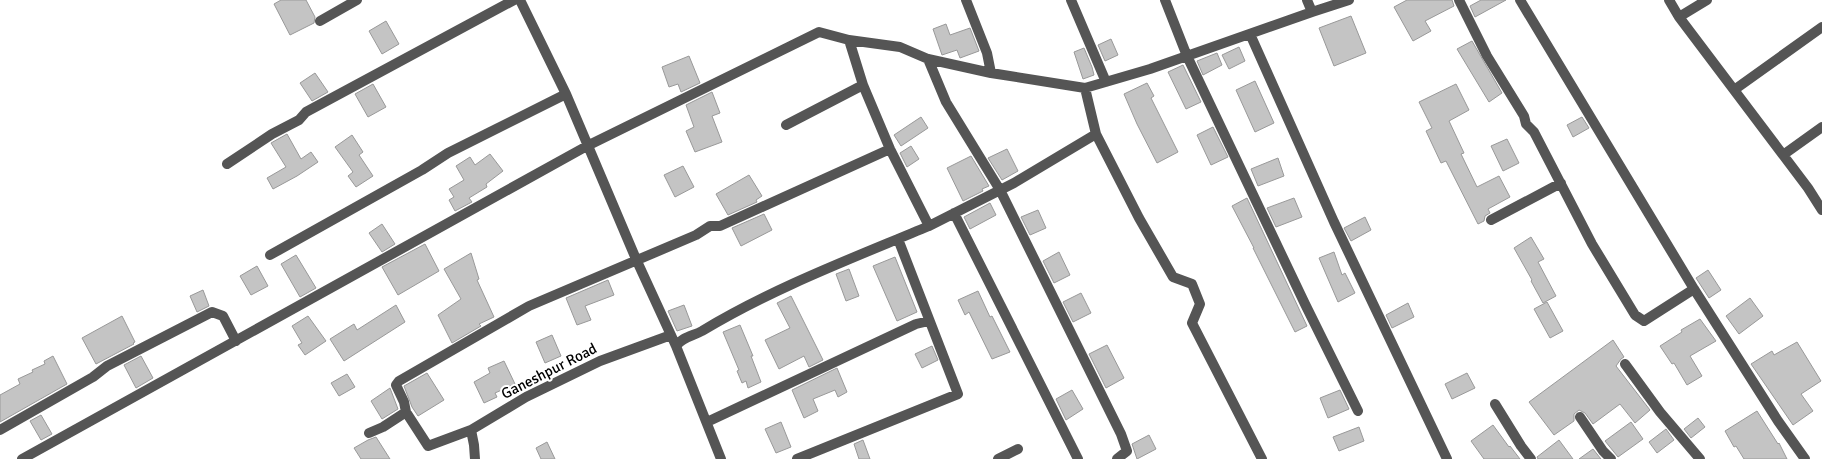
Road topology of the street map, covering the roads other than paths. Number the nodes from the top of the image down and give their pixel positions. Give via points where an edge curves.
1 (357, 0) edge
2 (514, 0) edge
3 (520, 0) edge
4 (966, 0) edge
5 (1071, 0) edge
6 (1165, 0) edge
7 (1307, 0) edge
8 (1349, 0) edge
9 (1458, 0) edge
10 (1520, 0) edge
11 (1669, 0) edge
12 (1707, 0) edge
13 (1312, 12) junction
14 (1679, 17) junction
15 (320, 21) dead end
16 (1822, 27) edge
17 (1250, 34) junction
18 (849, 40) junction
19 (1187, 56) junction
20 (928, 60) junction
21 (991, 73) junction
22 (1106, 82) junction
23 (863, 85) junction
24 (1085, 88) junction
25 (1734, 90) junction
26 (566, 94) junction
27 (786, 125) dead end
28 (1822, 128) edge
29 (1096, 134) junction
30 (588, 146) junction
31 (890, 149) junction
32 (1783, 155) junction
33 (227, 164) dead end
34 (1561, 183) junction
35 (1000, 190) junction
36 (1822, 210) edge
37 (954, 213) junction
38 (1491, 220) dead end
39 (929, 226) junction
40 (898, 239) junction
41 (270, 255) dead end
42 (636, 259) junction
43 (1694, 289) junction
44 (929, 321) junction
45 (672, 335) junction
46 (236, 341) junction
47 (676, 346) junction
48 (1625, 364) dead end
49 (1495, 404) dead end
50 (1358, 411) dead end
51 (406, 412) junction
52 (1580, 418) dead end
53 (707, 422) junction
54 (0, 430) edge
55 (471, 430) junction
56 (369, 432) dead end
57 (1018, 450) dead end
58 (22, 459) edge
59 (474, 459) edge
60 (720, 459) edge
61 (798, 459) edge
62 (998, 459) edge
63 (1078, 459) edge
64 (1117, 459) edge
65 (1262, 459) edge
66 (1448, 459) edge
67 (1531, 459) edge
68 (1611, 459) edge
69 (1700, 459) edge
70 (1805, 459) edge

1 - 15 street
2 - 33 street via 306,112 299,120
3 - 26 street
4 - 21 street via 987,53
5 - 22 street
6 - 19 street
7 - 13 street
8 - 13 street
9 - 34 street
10 - 43 street
11 - 14 street
12 - 14 street
13 - 17 street
14 - 25 street
16 - 25 street
17 - 19 street
17 - 66 street via 1334,222
18 - 20 street via 900,47
18 - 23 street
18 - 30 street via 819,32
19 - 22 street
19 - 50 street
20 - 21 street
20 - 35 street via 946,102
21 - 24 street
22 - 24 street
23 - 27 street
23 - 31 street
24 - 29 street
25 - 32 street
26 - 30 street
26 - 41 street via 448,153
28 - 32 street
29 - 35 street
29 - 65 street via 1173,278 1192,284 1200,304 1192,323
30 - 42 street
30 - 46 street
31 - 39 street
31 - 42 street via 720,226 710,226 696,235
32 - 36 street
34 - 38 street
34 - 43 street via 1592,244 1635,315 1644,321
35 - 37 street
35 - 64 street via 1121,434 1127,451
37 - 39 street
37 - 63 street
39 - 40 street
40 - 44 street
40 - 47 street via 789,285 680,340
42 - 45 street
42 - 51 street via 529,306 399,381 396,385
43 - 70 street
44 - 53 street via 916,324
44 - 61 street via 958,394
45 - 47 street
45 - 55 street, Ganeshpur Road via 600,361 526,397
46 - 54 street via 223,316 212,312 107,366 94,378
46 - 58 street
47 - 53 street
48 - 69 street
49 - 67 street
51 - 55 street, Ganeshpur Road via 428,446
51 - 56 street
52 - 68 street
53 - 60 street
55 - 59 street
57 - 62 street

